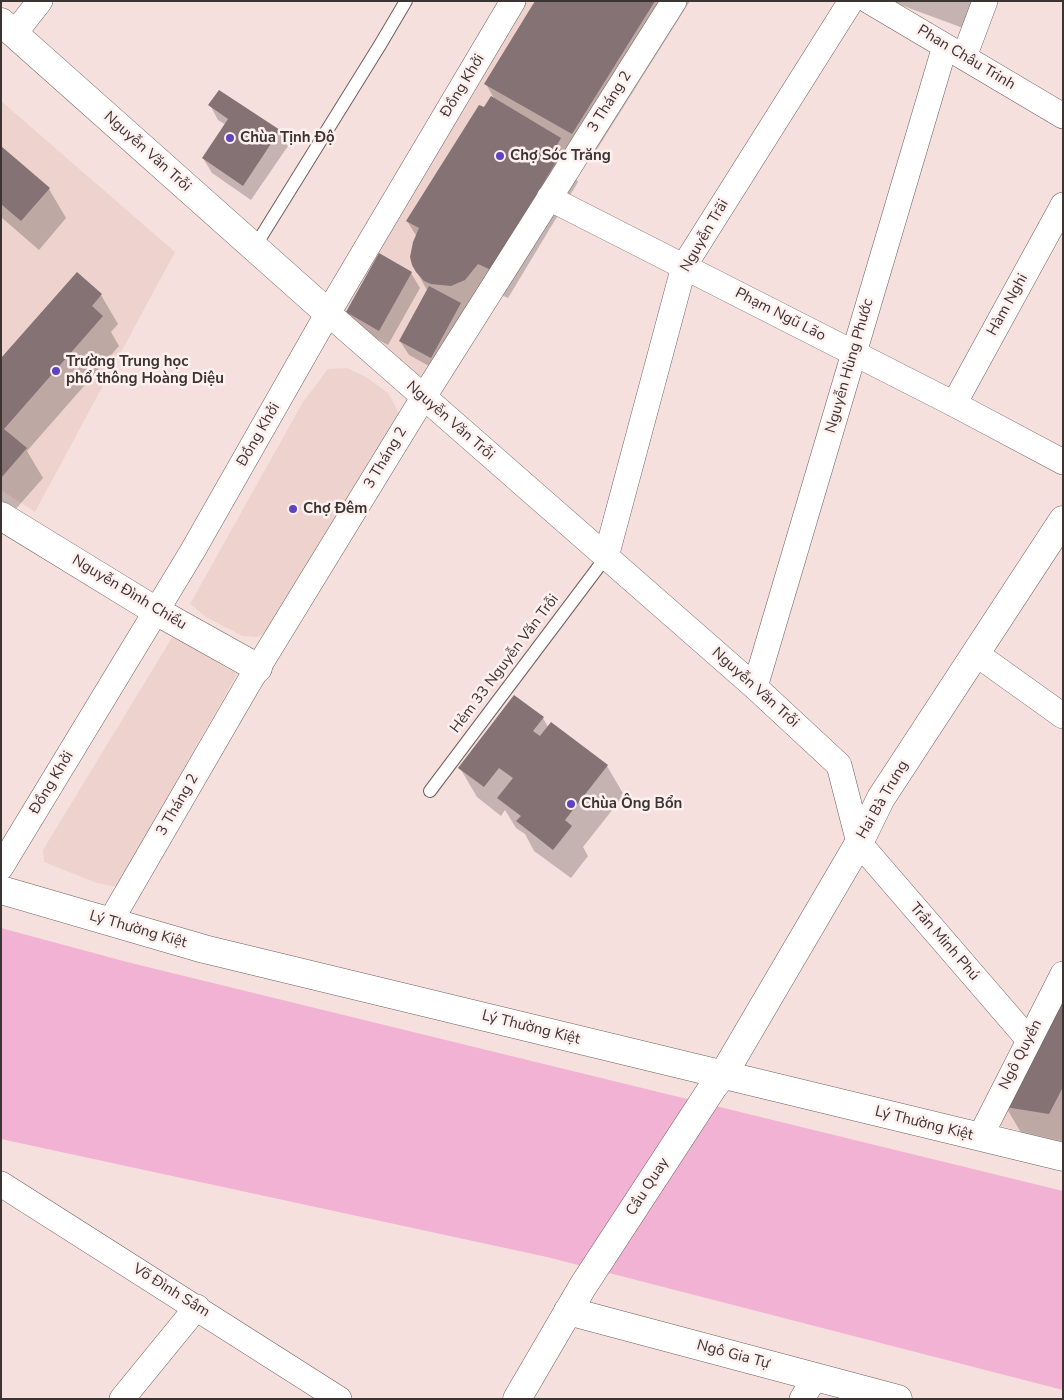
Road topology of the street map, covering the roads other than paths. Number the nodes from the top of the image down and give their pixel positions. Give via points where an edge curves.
1 (40, 1) edge
2 (406, 1) edge
3 (513, 1) edge
4 (674, 1) edge
5 (851, 1) edge
6 (869, 1) edge
7 (985, 1) edge
8 (8, 28) edge
9 (955, 52) junction
10 (1063, 116) edge
11 (549, 198) junction
12 (1063, 205) edge
13 (254, 248) junction
14 (684, 266) junction
15 (328, 313) junction
16 (854, 353) junction
17 (423, 398) junction
18 (954, 404) junction
19 (1063, 462) edge
20 (1, 516) edge
21 (1063, 520) edge
22 (606, 556) junction
23 (156, 611) junction
24 (975, 653) junction
25 (258, 668) junction
26 (755, 687) junction
27 (1063, 716) edge
28 (430, 791) dead end
29 (859, 843) junction
30 (1, 867) edge
31 (1, 890) edge
32 (110, 922) junction
33 (1063, 974) edge
34 (1029, 1040) junction
35 (718, 1081) junction
36 (980, 1137) junction
37 (1063, 1157) edge
38 (1, 1184) edge
39 (196, 1307) junction
40 (568, 1311) junction
41 (808, 1388) edge
42 (122, 1399) edge
43 (339, 1399) edge
44 (517, 1399) edge
45 (898, 1399) edge

1 - 8 street
2 - 13 lane
3 - 15 street, Đồng Khởi
4 - 11 street, 3 Tháng 2
5 - 14 street, Nguyễn Trãi
6 - 9 street, Phan Châu Trinh
7 - 9 street, Nguyễn Hùng Phước
8 - 13 street, Nguyễn Văn Trỗi
9 - 10 street, Phan Châu Trinh
9 - 16 street, Nguyễn Hùng Phước
11 - 14 street, Phạm Ngũ Lão
11 - 17 street, 3 Tháng 2
12 - 18 street, Hàm Nghi
13 - 15 street, Nguyễn Văn Trỗi
14 - 16 street, Phạm Ngũ Lão
14 - 22 street, Nguyễn Trãi
15 - 17 street, Nguyễn Văn Trỗi
15 - 23 street, Đồng Khởi
16 - 18 street, Phạm Ngũ Lão
16 - 26 street, Nguyễn Hùng Phước
17 - 22 street, Nguyễn Văn Trỗi
17 - 25 street, 3 Tháng 2
18 - 19 street, Phạm Ngũ Lão
20 - 23 street, Nguyễn Đình Chiểu
21 - 24 street, Hai Bà Trưng
22 - 26 street, Nguyễn Văn Trỗi
22 - 28 lane, Hẻm 33 Nguyễn Văn Trỗi
23 - 25 street, Nguyễn Đình Chiểu
23 - 30 street, Đồng Khởi
24 - 27 street
24 - 29 street, Hai Bà Trưng via 881,798
25 - 32 street, 3 Tháng 2
26 - 29 street, Nguyễn Văn Trỗi via 839,765
29 - 34 street, Trần Minh Phú
29 - 35 street, Hai Bà Trưng
31 - 32 street, Lý Thường Kiệt
32 - 35 street, Lý Thường Kiệt
33 - 34 street, Ngô Quyền
34 - 36 street, Ngô Quyền
35 - 36 street, Lý Thường Kiệt
35 - 40 street, Cầu Quay
36 - 37 street, Lý Thường Kiệt
38 - 39 street, Võ Đình Sâm
39 - 42 street
39 - 43 street, Võ Đình Sâm
40 - 41 street, Ngô Gia Tự
40 - 44 street, Cầu Quay
41 - 45 street, Ngô Gia Tự

